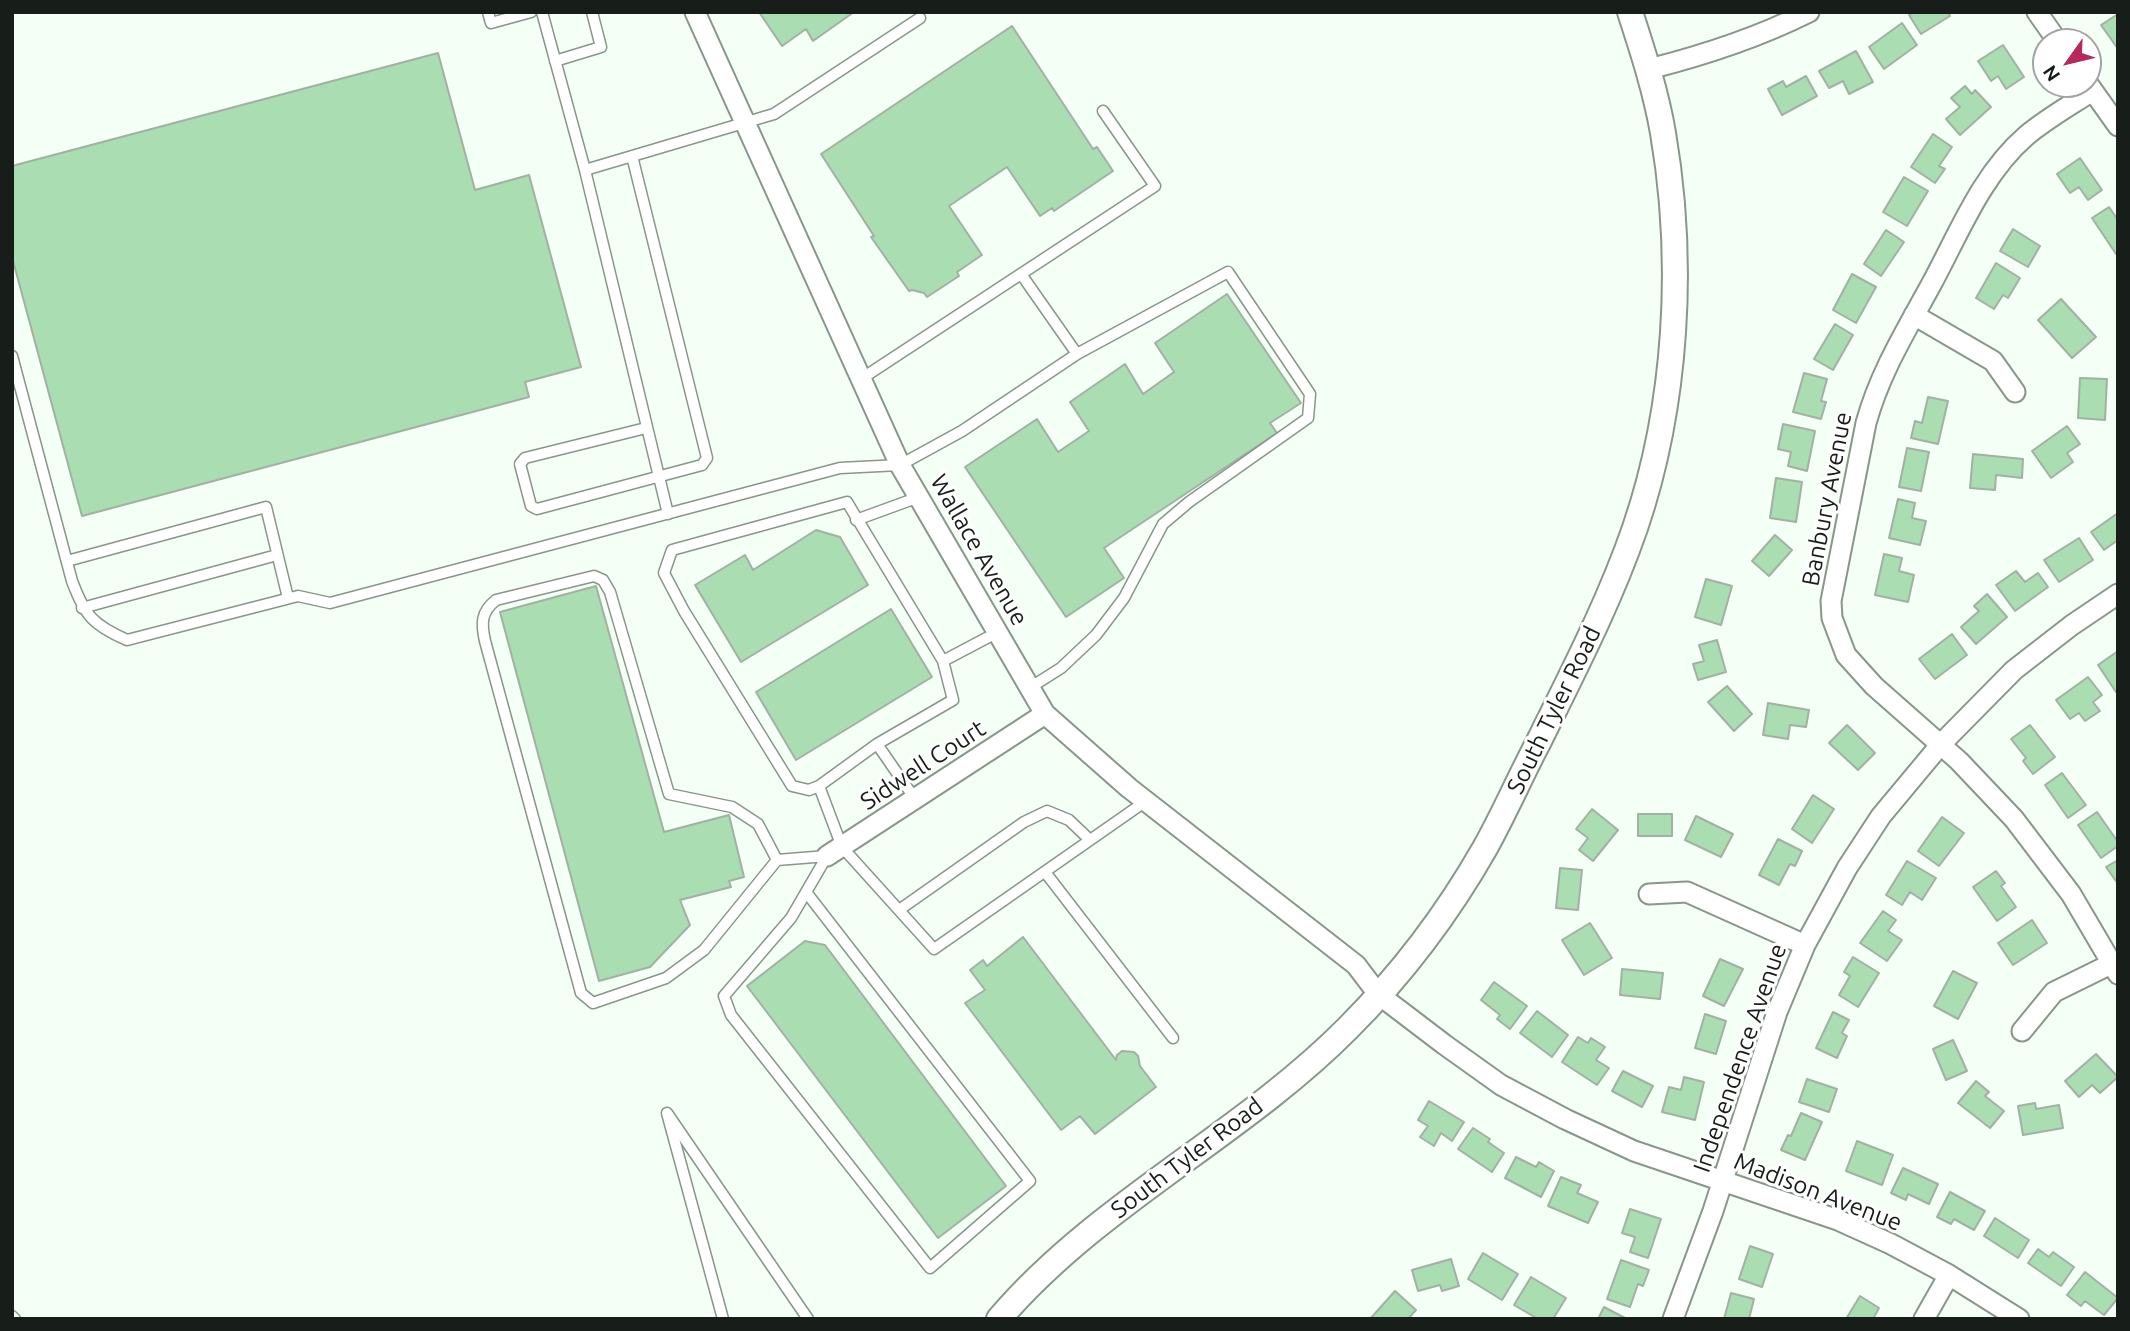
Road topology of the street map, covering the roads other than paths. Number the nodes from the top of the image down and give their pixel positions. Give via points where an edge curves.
1 (488, 12) edge
2 (531, 12) edge
3 (542, 12) edge
4 (592, 12) edge
5 (695, 12) edge
6 (1630, 12) edge
7 (1809, 12) edge
8 (2037, 12) edge
9 (920, 18) dead end
10 (2048, 28) edge
11 (555, 61) junction
12 (1649, 69) junction
13 (2076, 98) edge
14 (2098, 98) edge
15 (1103, 111) dead end
16 (744, 122) junction
17 (2118, 127) edge
18 (632, 156) junction
19 (585, 170) junction
20 (1021, 274) junction
21 (1914, 315) junction
22 (1077, 354) junction
23 (12, 356) edge
24 (860, 380) junction
25 (2015, 392) dead end
26 (646, 428) junction
27 (900, 465) junction
28 (659, 477) junction
29 (919, 497) junction
30 (668, 514) junction
31 (856, 520) junction
32 (277, 555) junction
33 (66, 561) junction
34 (2118, 594) edge
35 (288, 598) junction
36 (82, 608) junction
37 (998, 631) junction
38 (943, 661) junction
39 (1031, 687) junction
40 (1045, 714) junction
41 (877, 744) junction
42 (1941, 744) junction
43 (819, 786) junction
44 (915, 799) junction
45 (1146, 801) junction
46 (1090, 840) junction
47 (834, 852) junction
48 (776, 860) junction
49 (1045, 872) junction
50 (806, 892) junction
51 (1649, 894) dead end
52 (899, 910) junction
53 (1805, 945) junction
54 (2115, 969) edge
55 (1378, 994) junction
56 (2022, 1031) dead end
57 (1173, 1038) dead end
58 (1723, 1181) junction
59 (1950, 1275) junction
60 (723, 1319) edge
61 (808, 1319) edge
62 (999, 1319) edge
63 (1673, 1319) edge
64 (1924, 1319) edge
65 (2019, 1319) edge

1 - 2 lane via 491,23
3 - 11 lane
4 - 11 lane via 601,47
5 - 16 street, Wallace Avenue
6 - 12 street, South Tyler Road
7 - 12 street via 1756,37
8 - 10 street
9 - 16 lane via 774,114
11 - 19 lane
12 - 55 street, South Tyler Road via 1663,132 1675,278 1669,375 1644,500 1612,591 1486,846 1452,902
13 - 21 street, Banbury Avenue via 2027,135 2000,164
14 - 17 street
15 - 20 lane via 1155,186
16 - 18 lane
16 - 24 street, Wallace Avenue
18 - 19 lane
18 - 28 lane via 707,458 702,465
19 - 26 lane
20 - 22 lane
20 - 24 lane
21 - 25 street via 1993,361
21 - 42 street, Banbury Avenue via 1874,396 1836,572 1832,618 1856,668
22 - 27 lane via 962,431
22 - 39 lane via 1228,272 1310,394 1308,418 1163,524 1124,598 1096,635 1061,668
23 - 33 lane
24 - 27 street, Wallace Avenue
26 - 28 lane
26 - 28 lane via 525,458 520,464 531,506 537,509
27 - 29 street, Wallace Avenue
27 - 30 lane via 840,468
28 - 30 lane
29 - 31 lane
29 - 37 street, Wallace Avenue
30 - 35 lane via 330,603
31 - 38 lane
31 - 43 lane via 847,502 672,550 664,573 792,786 809,790
32 - 33 lane via 265,507
32 - 35 lane
32 - 36 lane
33 - 36 lane
34 - 42 street, Independence Avenue via 2014,670
35 - 36 lane via 127,640 110,633
37 - 38 lane
37 - 39 street, Wallace Avenue
38 - 41 lane via 953,700
39 - 40 street, Wallace Avenue
40 - 44 street, Sidwell Court
40 - 45 street, Wallace Avenue
41 - 43 lane
41 - 44 lane
42 - 53 street, Independence Avenue via 1881,816
42 - 54 street, Banbury Avenue via 1993,794 2034,844 2071,894
43 - 47 lane
44 - 47 street, Sidwell Court
45 - 46 lane
45 - 55 street, Wallace Avenue via 1356,965
46 - 49 lane
46 - 52 lane via 1069,820 1046,811
47 - 48 lane
47 - 50 lane
47 - 52 lane
48 - 48 lane via 704,950 666,978 593,1003 581,993 485,642 481,625 485,609 496,600 557,585 594,576 603,580 669,794 732,807 758,824
49 - 52 lane via 934,949
49 - 57 lane
50 - 50 lane via 791,918 724,996 731,1015 930,1268 1030,1181
51 - 53 street via 1687,892
53 - 58 street, Independence Avenue via 1777,1012
54 - 56 street via 2054,992
55 - 58 street, Madison Avenue via 1501,1085 1634,1151
55 - 62 street, South Tyler Road via 1306,1068 1106,1219 1058,1259
58 - 59 street, Madison Avenue via 1838,1220
58 - 63 street, Independence Avenue
59 - 64 street
59 - 65 street, Madison Avenue
60 - 61 lane via 667,1113

